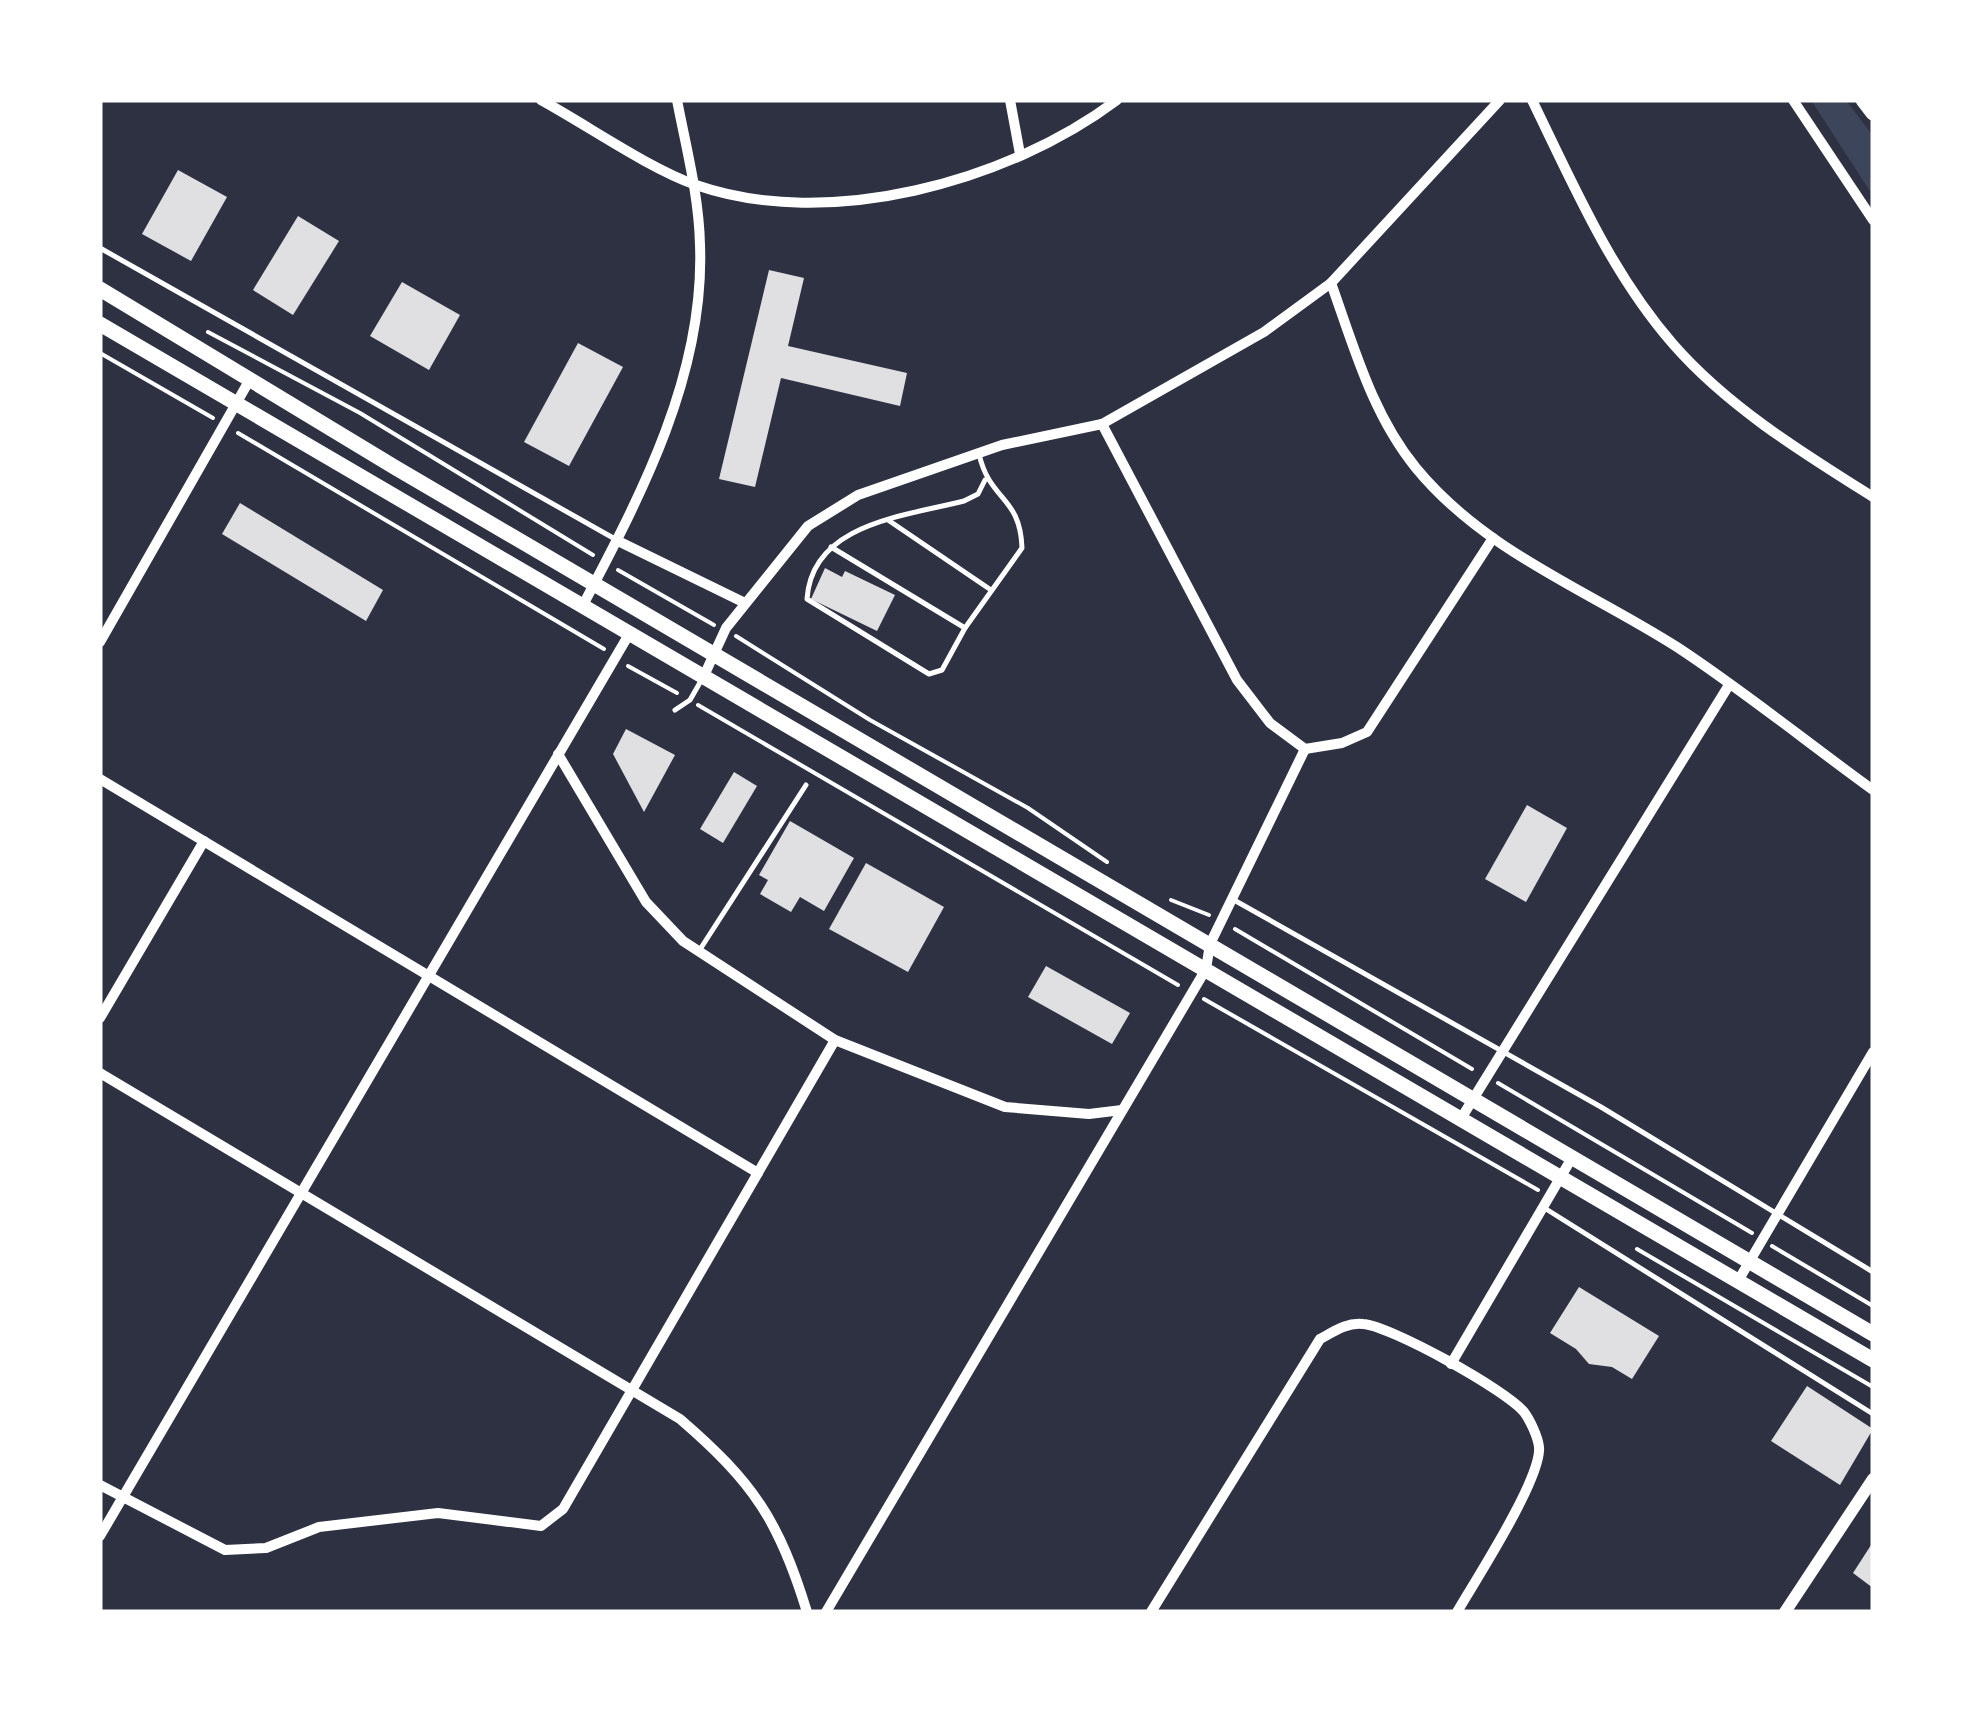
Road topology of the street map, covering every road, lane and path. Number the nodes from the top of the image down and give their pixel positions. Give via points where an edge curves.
1 (542, 100) edge
2 (677, 100) edge
3 (1010, 100) edge
4 (1117, 100) edge
5 (1500, 100) edge
6 (1532, 100) edge
7 (1793, 100) edge
8 (1863, 100) edge
9 (1873, 113) edge
10 (1020, 154) junction
11 (693, 184) junction
12 (1873, 220) edge
13 (100, 248) edge
14 (1330, 283) junction
15 (100, 289) edge
16 (100, 324) edge
17 (208, 332) dead end
18 (100, 353) edge
19 (249, 381) junction
20 (237, 402) junction
21 (1102, 424) junction
22 (224, 425) junction
23 (978, 454) junction
24 (985, 480) junction
25 (1873, 497) edge
26 (888, 520) junction
27 (1492, 538) junction
28 (618, 541) junction
29 (831, 546) junction
30 (606, 562) junction
31 (595, 583) junction
32 (991, 590) junction
33 (745, 603) junction
34 (582, 607) junction
35 (726, 628) junction
36 (965, 628) junction
37 (628, 636) junction
38 (100, 642) edge
39 (714, 652) junction
40 (614, 658) junction
41 (703, 678) junction
42 (1729, 685) junction
43 (690, 700) junction
44 (675, 710) dead end
45 (1304, 749) junction
46 (558, 754) junction
47 (100, 779) edge
48 (806, 785) dead end
49 (1873, 790) edge
50 (204, 841) junction
51 (1120, 870) dead end
52 (1167, 898) dead end
53 (1232, 899) junction
54 (1222, 920) junction
55 (1210, 944) junction
56 (699, 952) junction
57 (1206, 969) junction
58 (429, 975) junction
59 (1192, 992) junction
60 (100, 1018) edge
61 (836, 1040) junction
62 (1873, 1052) edge
63 (1503, 1053) junction
64 (100, 1073) edge
65 (1489, 1076) junction
66 (1476, 1099) junction
67 (1122, 1110) junction
68 (1462, 1117) junction
69 (1573, 1155) junction
70 (758, 1173) junction
71 (1563, 1179) junction
72 (302, 1193) junction
73 (1549, 1203) junction
74 (1776, 1214) junction
75 (1761, 1238) junction
76 (1622, 1240) dead end
77 (1749, 1258) junction
78 (1873, 1272) edge
79 (1738, 1282) junction
80 (1873, 1306) edge
81 (1873, 1334) edge
82 (1873, 1360) edge
83 (1452, 1364) junction
84 (1873, 1387) edge
85 (632, 1389) junction
86 (1873, 1414) edge
87 (1873, 1478) edge
88 (100, 1486) edge
89 (122, 1498) junction
90 (100, 1536) edge
91 (807, 1612) edge
92 (826, 1612) edge
93 (1152, 1612) edge
94 (1457, 1612) edge
95 (1785, 1612) edge

1 - 11 street
2 - 11 street
3 - 10 street
4 - 10 street
5 - 14 street
6 - 25 street via 1606,250 1673,344 1737,405
7 - 12 street
8 - 9 main road
10 - 11 street via 962,178 866,200 749,199
11 - 28 street via 700,242 696,320 674,410
13 - 28 lane
14 - 21 street via 1264,332
14 - 27 street via 1392,434 1418,470
15 - 19 main road
16 - 20 main road
17 - 30 path via 360,412
18 - 22 path
19 - 20 street
19 - 31 main road
20 - 22 street
20 - 34 main road
21 - 23 street
21 - 45 street via 1237,680 1270,723
22 - 38 street
22 - 40 path
23 - 24 lane
23 - 33 street via 858,494 808,526
24 - 26 lane via 964,501
24 - 32 lane via 1018,513 1021,527 1022,548
26 - 29 lane
26 - 32 lane
27 - 42 street
27 - 45 street via 1367,732 1342,744
28 - 30 street
28 - 33 street
29 - 36 lane
29 - 36 lane via 806,594 811,604 930,674 942,670
30 - 31 street
30 - 35 path
31 - 34 street
31 - 39 main road
32 - 36 lane
33 - 35 street
34 - 37 main road
35 - 39 street
35 - 51 path
37 - 40 street
37 - 41 main road
39 - 41 street
39 - 55 main road
40 - 43 path
40 - 46 street
41 - 43 lane
41 - 57 main road
42 - 49 street
42 - 63 street
43 - 44 lane
43 - 59 path
45 - 53 street
46 - 56 street via 646,902
46 - 58 street
47 - 50 street
48 - 56 lane
50 - 58 street
50 - 60 street
52 - 54 path
53 - 54 street
53 - 63 lane
54 - 55 street
54 - 65 path
55 - 57 street
55 - 66 main road
56 - 61 street
57 - 59 street
57 - 68 main road
58 - 70 street
58 - 72 street
59 - 67 street
59 - 73 path
61 - 67 street via 1005,1107
61 - 70 street
62 - 74 street
63 - 65 street
63 - 74 lane
64 - 72 street
65 - 66 street
65 - 75 path
66 - 68 street
66 - 69 main road
67 - 92 street
68 - 71 main road
69 - 71 street
69 - 77 main road
70 - 85 street
71 - 73 street
71 - 79 main road
72 - 85 street
72 - 89 street
73 - 83 street
73 - 86 lane
74 - 75 street
74 - 78 lane
75 - 77 street
75 - 80 path
76 - 84 path
77 - 79 street
77 - 81 main road
79 - 82 main road
83 - 93 street via 1384,1327 1357,1323 1320,1338
83 - 94 street via 1523,1410 1540,1449 1519,1504
85 - 89 street via 563,1509 541,1526 438,1513 318,1527 266,1548 225,1550
85 - 91 street via 732,1464 774,1521
87 - 95 street
88 - 89 street
89 - 90 street

